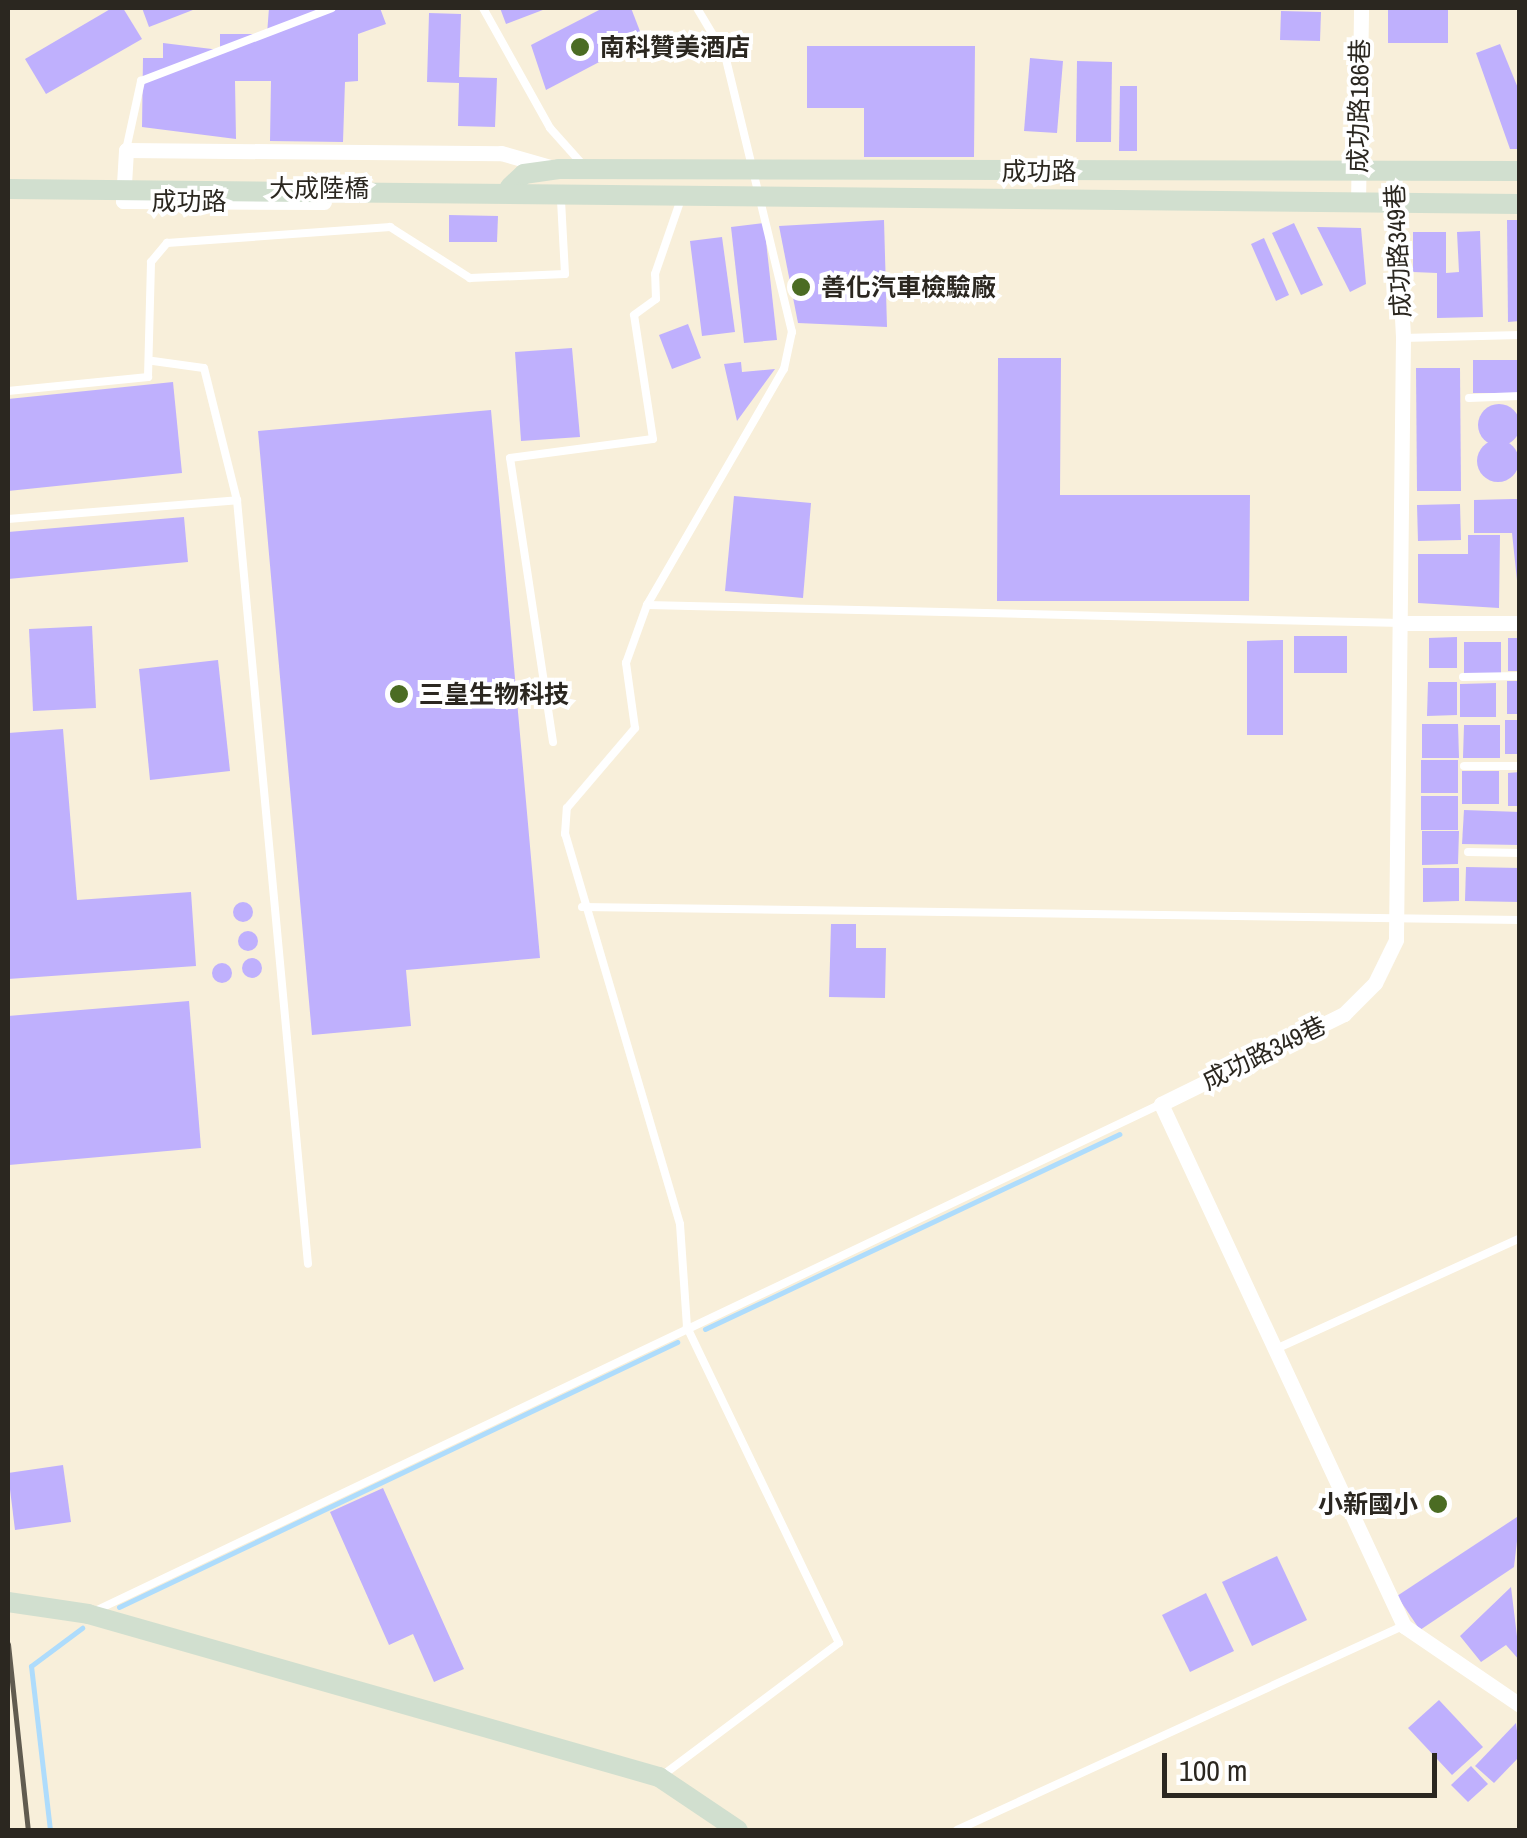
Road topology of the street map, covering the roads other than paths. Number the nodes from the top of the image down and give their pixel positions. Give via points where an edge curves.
1 (332, 8) edge
2 (484, 8) edge
3 (697, 8) edge
4 (1361, 8) edge
5 (126, 150) junction
6 (559, 170) junction
7 (587, 170) junction
8 (1358, 170) junction
9 (1394, 170) junction
10 (1520, 171) edge
11 (757, 172) junction
12 (510, 187) junction
13 (8, 189) edge
14 (680, 199) junction
15 (560, 200) junction
16 (765, 203) junction
17 (1358, 204) junction
18 (1392, 204) junction
19 (1520, 204) edge
20 (1520, 335) edge
21 (1403, 338) junction
22 (153, 361) junction
23 (8, 391) edge
24 (1520, 396) edge
25 (1469, 398) dead end
26 (237, 500) junction
27 (8, 520) edge
28 (647, 605) junction
29 (1403, 622) junction
30 (1520, 623) edge
31 (1520, 676) edge
32 (1463, 677) dead end
33 (553, 742) dead end
34 (1464, 766) dead end
35 (1520, 766) edge
36 (1468, 852) dead end
37 (1520, 853) edge
38 (582, 906) junction
39 (1399, 919) junction
40 (1520, 920) edge
41 (1161, 1104) junction
42 (1520, 1238) edge
43 (308, 1264) dead end
44 (687, 1327) junction
45 (1278, 1348) junction
46 (8, 1602) edge
47 (88, 1614) junction
48 (1404, 1626) junction
49 (1520, 1704) edge
50 (659, 1777) junction
51 (738, 1830) edge
52 (957, 1830) edge

1 - 5 lane via 141,81
2 - 7 lane via 550,128
3 - 11 lane via 725,55
4 - 8 street, 成功路186巷
5 - 6 street, 成功路 via 501,152
5 - 15 street, 成功路 via 123,201
6 - 7 main road, 成功路
6 - 12 main road, 成功路 via 524,174
7 - 11 main road, 成功路
8 - 9 main road, 成功路
8 - 11 main road, 成功路
8 - 17 street, 成功路186巷
9 - 10 main road, 成功路
9 - 18 street, 成功路349巷
11 - 16 lane
12 - 13 main road, 大成陸橋
12 - 15 main road, 成功路
14 - 15 main road, 成功路
14 - 16 main road, 成功路
14 - 33 lane via 655,274 656,299 634,316 652,439 510,458
15 - 22 lane via 565,274 470,278 390,227 167,242 151,262
16 - 17 main road, 成功路
16 - 28 lane via 792,332 784,369
17 - 18 main road, 成功路
18 - 19 main road, 成功路
18 - 21 street, 成功路349巷
20 - 21 lane
21 - 29 street, 成功路349巷
22 - 23 lane via 148,377
22 - 26 lane via 204,368
24 - 25 lane
26 - 27 lane
26 - 43 lane
28 - 29 lane
28 - 38 lane via 626,663 635,728 567,808
29 - 30 street
29 - 39 street, 成功路349巷
31 - 32 lane
34 - 35 lane
36 - 37 lane
38 - 39 lane
38 - 44 lane via 680,1224
39 - 40 lane
39 - 41 street, 成功路349巷 via 1376,982 1344,1014
41 - 44 lane
41 - 45 street
42 - 45 lane
44 - 47 lane
44 - 50 lane via 839,1643
45 - 48 street
46 - 47 main road
47 - 50 main road
48 - 49 street
48 - 52 lane
50 - 51 main road

